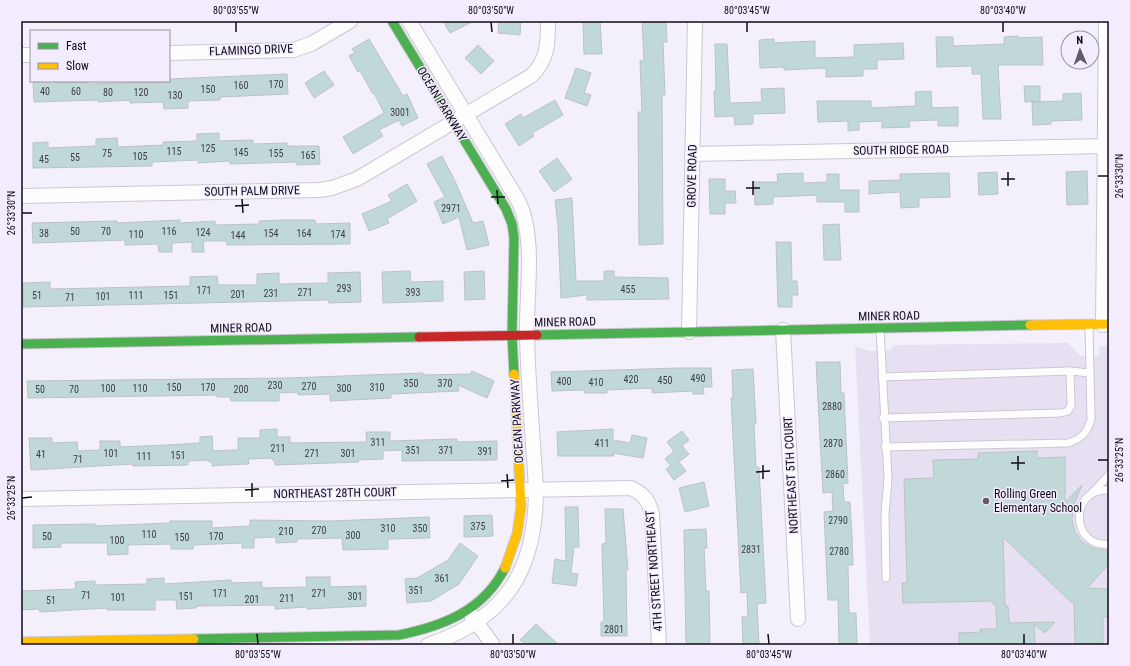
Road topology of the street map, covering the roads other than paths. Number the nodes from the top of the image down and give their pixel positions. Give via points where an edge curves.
1 (350, 21) edge
2 (392, 21) edge
3 (409, 21) edge
4 (548, 21) edge
5 (695, 21) edge
6 (1106, 21) edge
7 (170, 53) edge
8 (459, 119) junction
9 (1107, 146) edge
10 (692, 154) junction
11 (21, 196) edge
12 (1100, 324) edge
13 (880, 328) junction
14 (783, 330) junction
15 (689, 332) junction
16 (512, 335) junction
17 (527, 335) junction
18 (21, 344) edge
19 (1070, 371) junction
20 (1090, 373) junction
21 (882, 377) junction
22 (883, 418) junction
23 (885, 447) junction
24 (1109, 474) edge
25 (521, 489) junction
26 (536, 489) junction
27 (1109, 490) edge
28 (1090, 494) junction
29 (646, 498) joint
30 (21, 499) edge
31 (1109, 544) edge
32 (886, 578) dead end
33 (468, 611) junction
34 (798, 619) dead end
35 (477, 623) junction
36 (21, 642) edge
37 (199, 642) edge
38 (428, 645) edge
39 (493, 645) edge
40 (659, 645) edge

1 - 7 street, FLAMINGO DRIVE via 311,44 293,50
2 - 8 street, OCEAN PARKWAY
3 - 8 street, OCEAN PARKWAY
4 - 8 street, SOUTH PALM DRIVE via 546,53 538,70
5 - 10 street, GROVE ROAD
6 - 9 street
8 - 11 street, SOUTH PALM DRIVE via 357,180 332,188
8 - 16 street, OCEAN PARKWAY via 512,224
8 - 17 street, OCEAN PARKWAY via 519,202 526,220
9 - 10 street, SOUTH RIDGE ROAD
9 - 12 street
10 - 15 street, GROVE ROAD
12 - 13 street, MINER ROAD
12 - 20 lane
13 - 14 street, MINER ROAD
13 - 21 lane
14 - 15 street, MINER ROAD
14 - 34 street, NORTHEAST 5TH COURT
15 - 17 street, MINER ROAD
16 - 17 street, MINER ROAD
16 - 18 street, MINER ROAD
16 - 25 street, OCEAN PARKWAY
17 - 26 street, OCEAN PARKWAY
19 - 20 lane
19 - 21 lane
19 - 22 lane via 1071,405 1068,411 1061,413
20 - 23 lane via 1091,420 1084,436 1076,441
21 - 22 lane
22 - 23 lane
23 - 32 lane via 888,478 885,514
24 - 28 lane
25 - 26 street, NORTHEAST 28TH COURT
25 - 30 street, NORTHEAST 28TH COURT
25 - 33 street, OCEAN PARKWAY via 517,534 505,570 494,587
26 - 29 street, NORTHEAST 28TH COURT via 631,488
26 - 35 street, OCEAN PARKWAY via 532,537 518,576 506,596
27 - 28 lane via 1099,490
28 - 31 lane via 1080,510 1081,528 1095,542
29 - 40 street, 4TH STREET NORTHEAST via 652,514
33 - 35 street
33 - 37 street, OCEAN PARKWAY via 440,626 399,634
35 - 38 street, OCEAN PARKWAY
35 - 39 street
36 - 37 street, OCEAN PARKWAY

